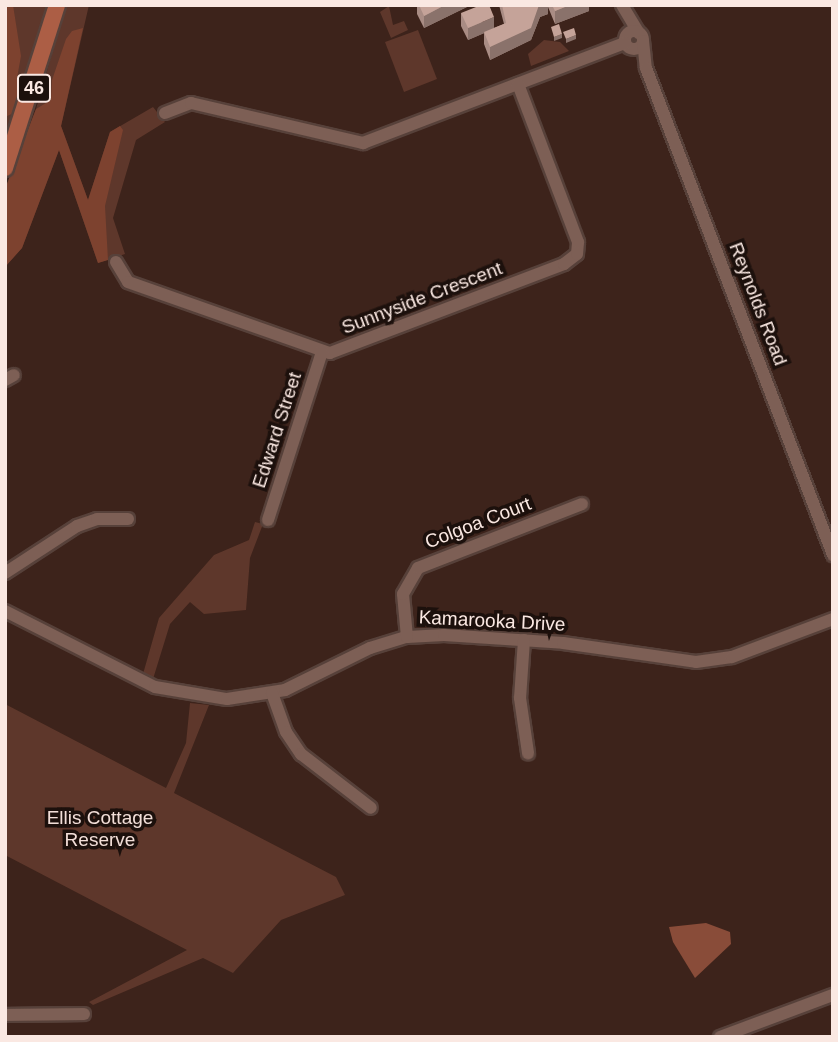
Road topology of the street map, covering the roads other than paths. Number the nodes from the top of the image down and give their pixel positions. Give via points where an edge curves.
1 (57, 5) edge
2 (624, 9) edge
3 (641, 37) junction
4 (627, 42) junction
5 (646, 68) junction
6 (518, 84) junction
7 (165, 113) dead end
8 (5, 168) edge
9 (116, 262) dead end
10 (322, 352) junction
11 (582, 504) dead end
12 (128, 519) dead end
13 (268, 520) dead end
14 (833, 555) edge
15 (5, 573) edge
16 (5, 611) edge
17 (833, 619) edge
18 (407, 637) junction
19 (524, 640) junction
20 (272, 693) junction
21 (528, 753) dead end
22 (371, 807) dead end
23 (833, 995) edge
24 (84, 1014) dead end
25 (5, 1016) edge
26 (720, 1037) edge

1 - 8 main road, 46
2 - 3 street
2 - 4 street
3 - 4 street via 638,48
3 - 5 street
4 - 5 street
4 - 6 street
5 - 14 street, Reynolds Road
6 - 7 street via 359,143 191,103
6 - 10 street, Sunnyside Crescent via 577,237 576,257 337,351
9 - 10 street, Sunnyside Crescent via 128,282
10 - 13 street, Edward Street
11 - 18 street, Colgoa Court via 418,569 403,594
12 - 15 street via 82,524
16 - 20 street, Kamarooka Drive via 166,690 226,699
17 - 19 street, Kamarooka Drive via 732,657 696,662
18 - 19 street, Kamarooka Drive
18 - 20 street, Kamarooka Drive via 370,648 314,678
19 - 21 street via 520,704
20 - 22 street via 286,732 301,754
23 - 26 street
24 - 25 street

